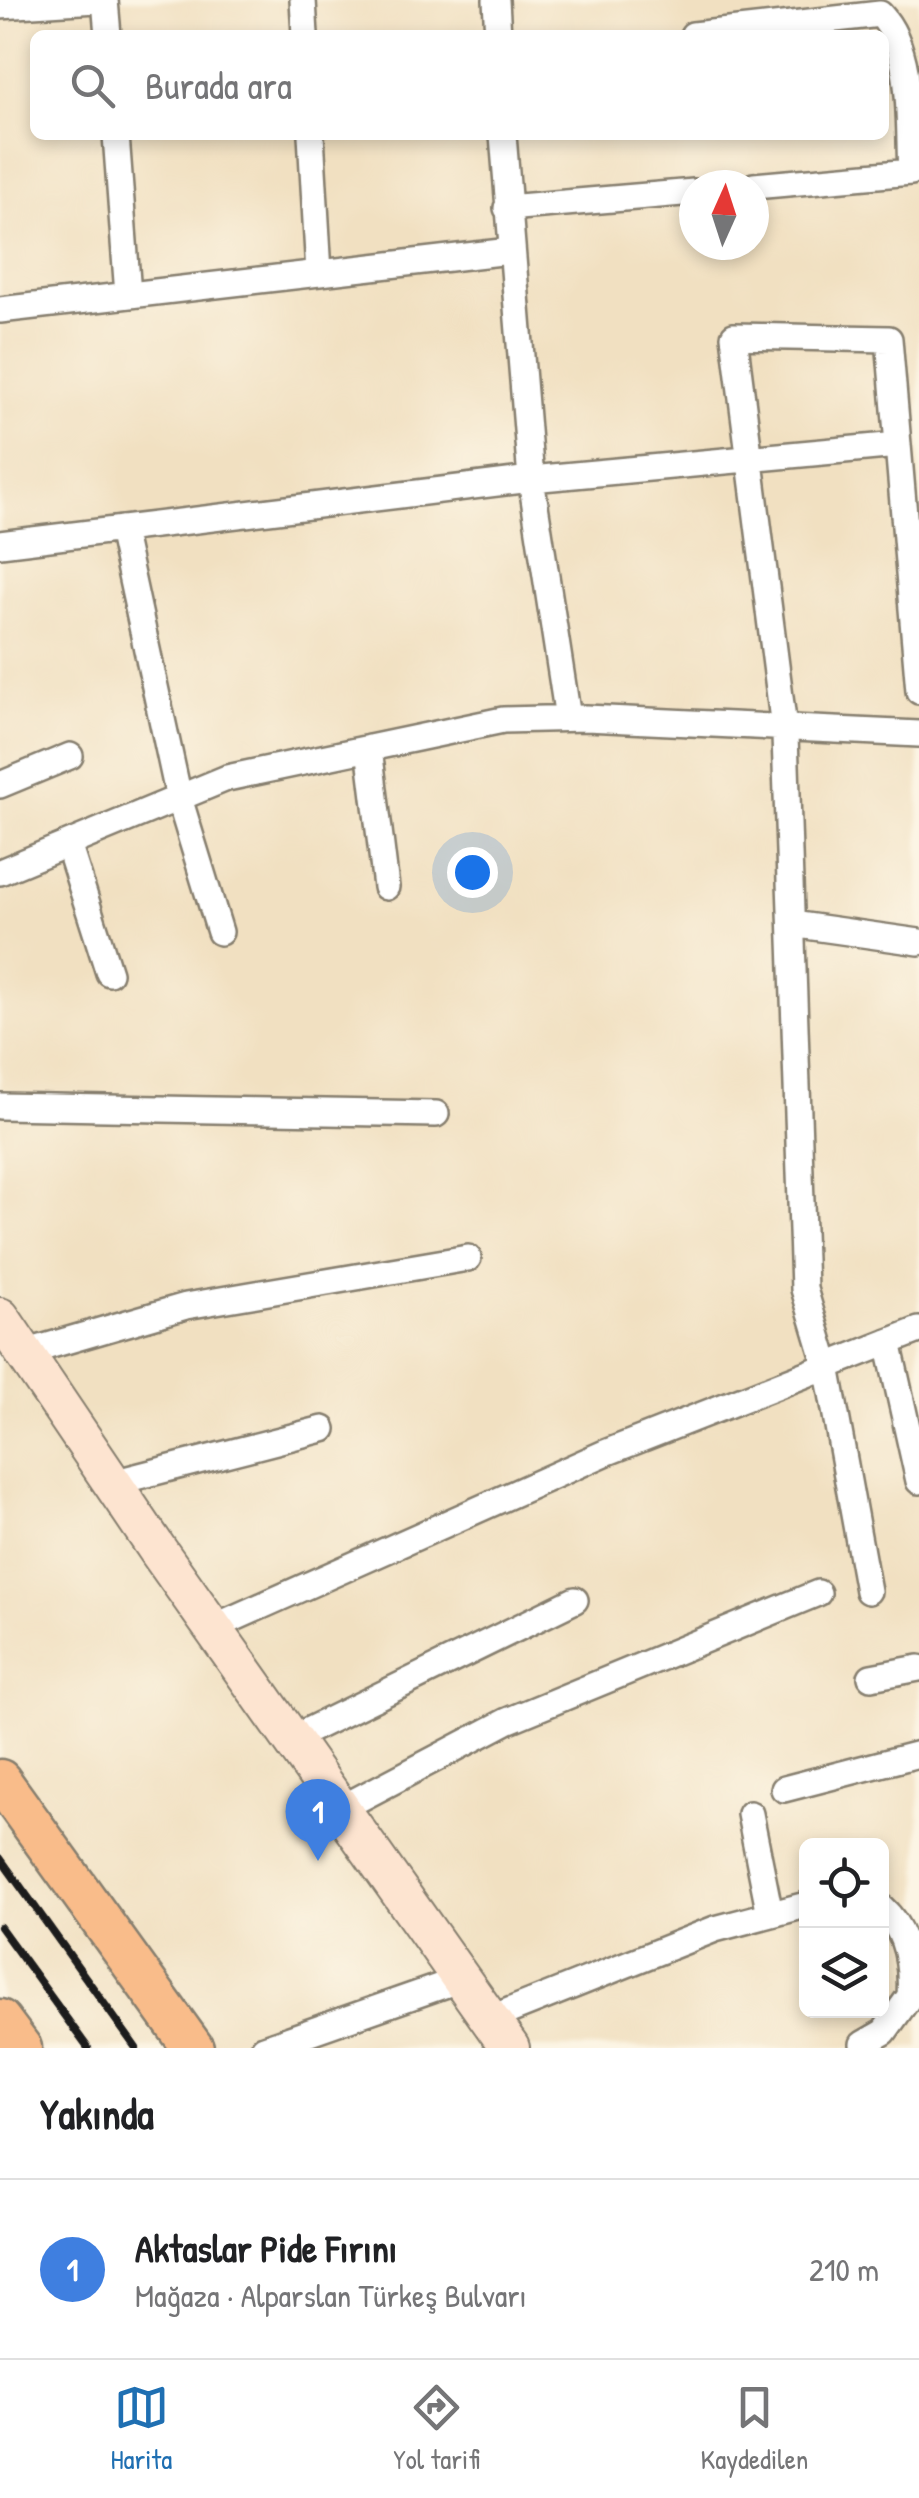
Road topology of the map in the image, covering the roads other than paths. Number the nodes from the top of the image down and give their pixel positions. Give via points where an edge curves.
1 (97, 0) edge
2 (106, 0) edge
3 (303, 0) edge
4 (496, 0) edge
5 (0, 6) edge
6 (108, 30) edge
7 (305, 30) edge
8 (498, 30) edge
9 (738, 30) edge
10 (912, 73) edge
11 (116, 140) edge
12 (311, 140) edge
13 (503, 140) edge
14 (769, 185) edge
15 (679, 193) edge
16 (507, 208) junction
17 (510, 251) junction
18 (319, 273) junction
19 (128, 295) junction
20 (0, 310) edge
21 (898, 445) junction
22 (747, 456) junction
23 (531, 479) junction
24 (121, 529) junction
25 (0, 544) edge
26 (919, 691) edge
27 (568, 718) junction
28 (784, 727) junction
29 (919, 734) edge
30 (369, 748) junction
31 (70, 756) dead end
32 (0, 785) edge
33 (179, 798) junction
34 (68, 844) junction
35 (1, 870) edge
36 (386, 887) dead end
37 (792, 924) junction
38 (220, 932) dead end
39 (919, 942) edge
40 (109, 973) dead end
41 (0, 1106) edge
42 (436, 1114) dead end
43 (468, 1258) dead end
44 (0, 1317) edge
45 (919, 1330) edge
46 (888, 1342) junction
47 (24, 1353) junction
48 (827, 1366) junction
49 (323, 1429) dead end
50 (919, 1481) edge
51 (112, 1483) junction
52 (868, 1591) dead end
53 (818, 1593) dead end
54 (575, 1600) dead end
55 (212, 1628) junction
56 (919, 1668) edge
57 (871, 1677) dead end
58 (291, 1739) junction
59 (919, 1754) edge
60 (0, 1780) edge
61 (784, 1788) dead end
62 (340, 1808) junction
63 (750, 1814) dead end
64 (799, 1907) edge
65 (770, 1914) junction
66 (889, 1915) edge
67 (462, 1979) junction
68 (0, 2020) edge
69 (500, 2033) edge
70 (21, 2048) edge
71 (193, 2048) edge
72 (264, 2048) edge
73 (864, 2048) edge

1 - 5 street
2 - 6 street
3 - 7 street
4 - 8 street
9 - 10 street via 880,14
10 - 14 street via 911,172
11 - 19 street
12 - 18 street
13 - 16 street
15 - 16 street
16 - 17 street
17 - 18 street
17 - 23 street
18 - 19 street
19 - 20 street
21 - 22 street
21 - 22 street via 889,340 734,336
21 - 26 street
22 - 23 street
22 - 28 street
23 - 24 street
23 - 27 street
24 - 25 street
24 - 33 street
27 - 28 street
27 - 30 street via 503,720
28 - 29 street
28 - 37 street
30 - 33 street via 227,778
30 - 36 street
31 - 32 street
33 - 34 street
33 - 38 street
34 - 35 street
34 - 40 street
37 - 39 street
37 - 48 street via 804,1290
41 - 42 street
43 - 47 street via 186,1306
44 - 47 street
45 - 46 street
46 - 48 street
46 - 50 street
47 - 51 street
48 - 52 street
48 - 55 street via 605,1453
49 - 51 street
51 - 55 street
53 - 62 street via 507,1721
54 - 58 street
55 - 58 street
56 - 57 street
58 - 62 street
59 - 61 street
60 - 71 main road
62 - 67 street
63 - 65 street
64 - 65 street
65 - 69 street via 714,1928
66 - 73 street via 904,1946 910,1996
67 - 69 street
67 - 72 street
68 - 70 main road

